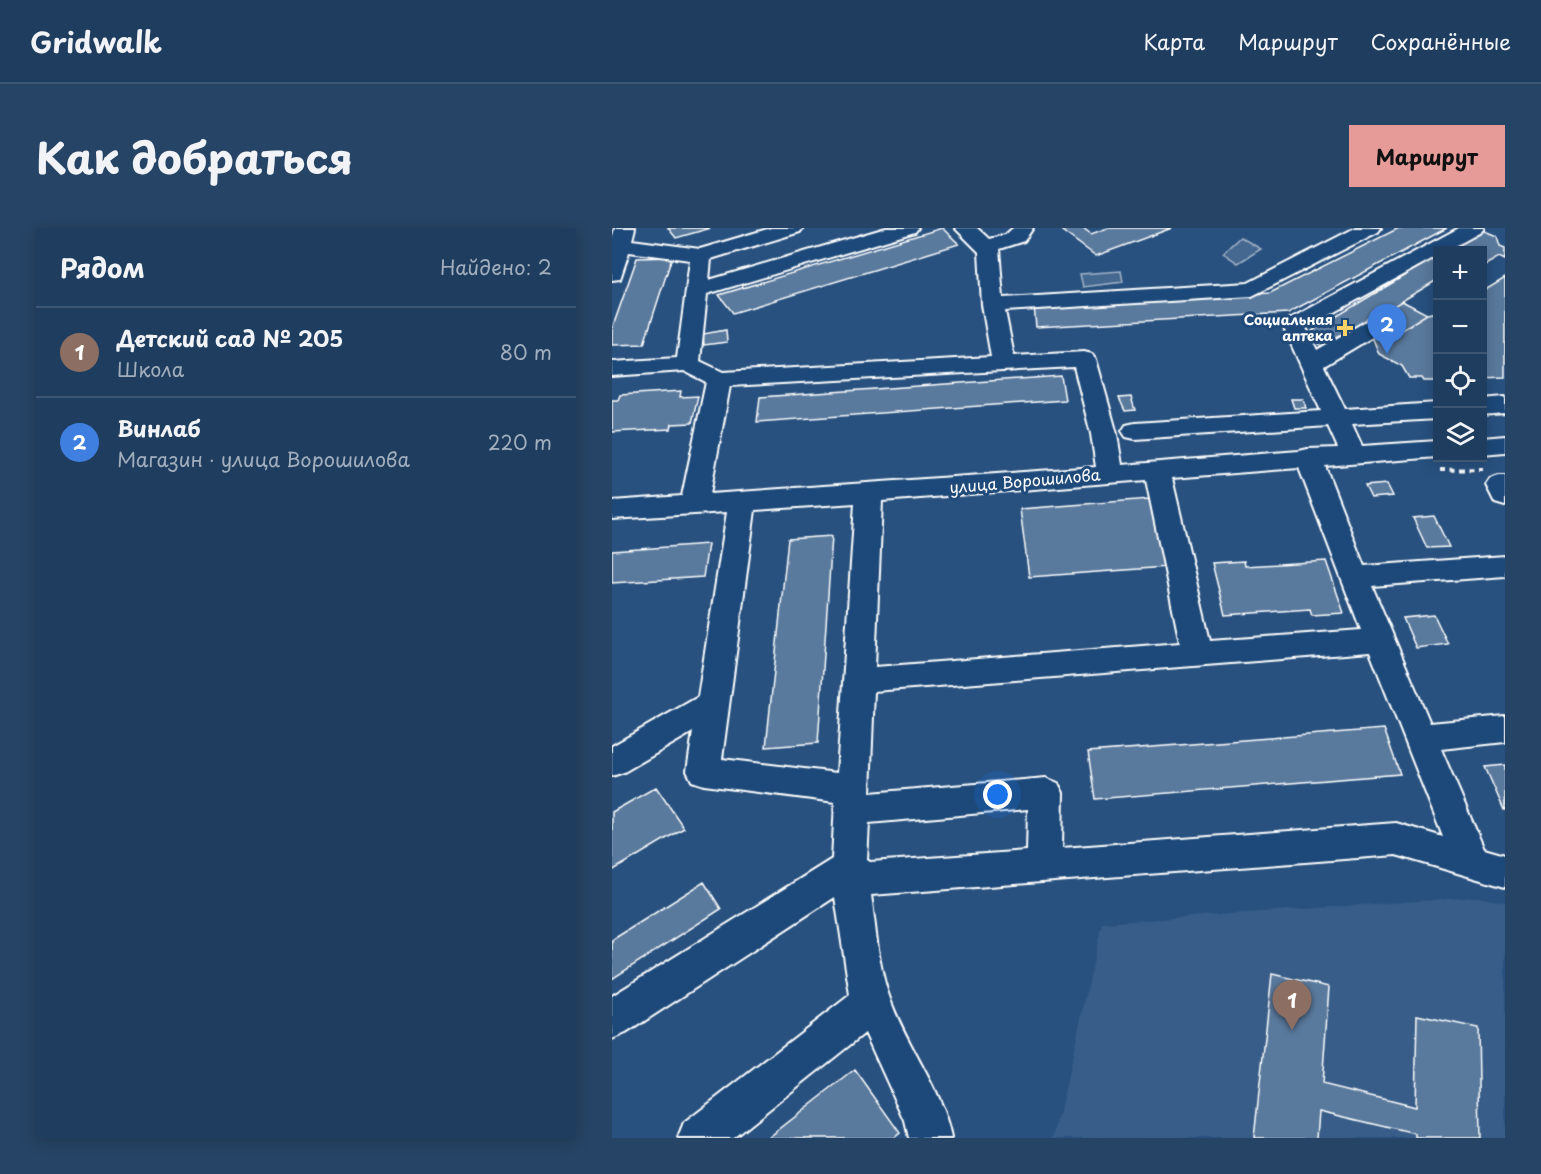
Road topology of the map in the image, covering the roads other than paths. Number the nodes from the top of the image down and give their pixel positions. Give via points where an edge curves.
1 (793, 228) edge
2 (908, 228) edge
3 (966, 228) edge
4 (1023, 228) edge
5 (1371, 228) edge
6 (1474, 228) edge
7 (619, 239) edge
8 (984, 246) junction
9 (701, 255) junction
10 (612, 274) edge
11 (697, 290) junction
12 (993, 305) junction
13 (1376, 326) dead end
14 (1004, 363) junction
15 (1312, 363) junction
16 (688, 364) junction
17 (612, 369) edge
18 (719, 380) junction
19 (1505, 405) edge
20 (1487, 407) edge
21 (1433, 411) edge
22 (1337, 419) junction
23 (1135, 431) dead end
24 (1505, 444) edge
25 (1487, 446) edge
26 (1433, 449) edge
27 (1353, 454) junction
28 (1308, 457) junction
29 (1156, 470) junction
30 (1110, 474) junction
31 (1505, 485) edge
32 (869, 493) junction
33 (1505, 496) edge
34 (742, 502) junction
35 (694, 505) junction
36 (612, 510) edge
37 (1505, 566) edge
38 (1354, 577) junction
39 (1381, 640) junction
40 (1198, 654) junction
41 (861, 680) junction
42 (714, 704) junction
43 (1505, 729) edge
44 (1421, 737) junction
45 (612, 762) edge
46 (853, 799) junction
47 (1471, 861) junction
48 (1044, 864) junction
49 (849, 868) junction
50 (1505, 871) edge
51 (871, 1003) junction
52 (612, 1019) edge
53 (699, 1138) edge
54 (930, 1138) edge

1 - 9 street
2 - 11 street
3 - 8 street
4 - 8 street via 1015,238
5 - 12 street via 1252,289
6 - 15 street via 1294,326
7 - 9 street
7 - 10 street
8 - 12 street via 989,250
9 - 11 street
11 - 16 street
12 - 14 street
13 - 15 street
14 - 18 street
14 - 30 street via 1084,359
15 - 22 street
16 - 17 street
16 - 18 street
18 - 35 street
19 - 20 street
21 - 22 street
22 - 23 street
22 - 27 street
24 - 25 street
26 - 27 street, улица Ворошилова
27 - 28 street, улица Ворошилова
28 - 29 street, улица Ворошилова
28 - 38 street
29 - 30 street, улица Ворошилова
29 - 40 street
30 - 32 street, улица Ворошилова
31 - 33 street via 1499,485
32 - 34 street, улица Ворошилова
32 - 41 street
34 - 35 street, улица Ворошилова
34 - 42 street
35 - 36 street, улица Ворошилова
37 - 38 street
38 - 39 street
39 - 40 street
39 - 44 street
40 - 41 street
41 - 46 street
42 - 45 street
42 - 46 street via 704,771
43 - 44 street
44 - 47 street
46 - 48 street via 1046,793
46 - 49 street
47 - 48 street via 1396,839
47 - 50 street
48 - 49 street via 866,879
49 - 51 street
49 - 52 street
51 - 53 street
51 - 54 street via 926,1118

